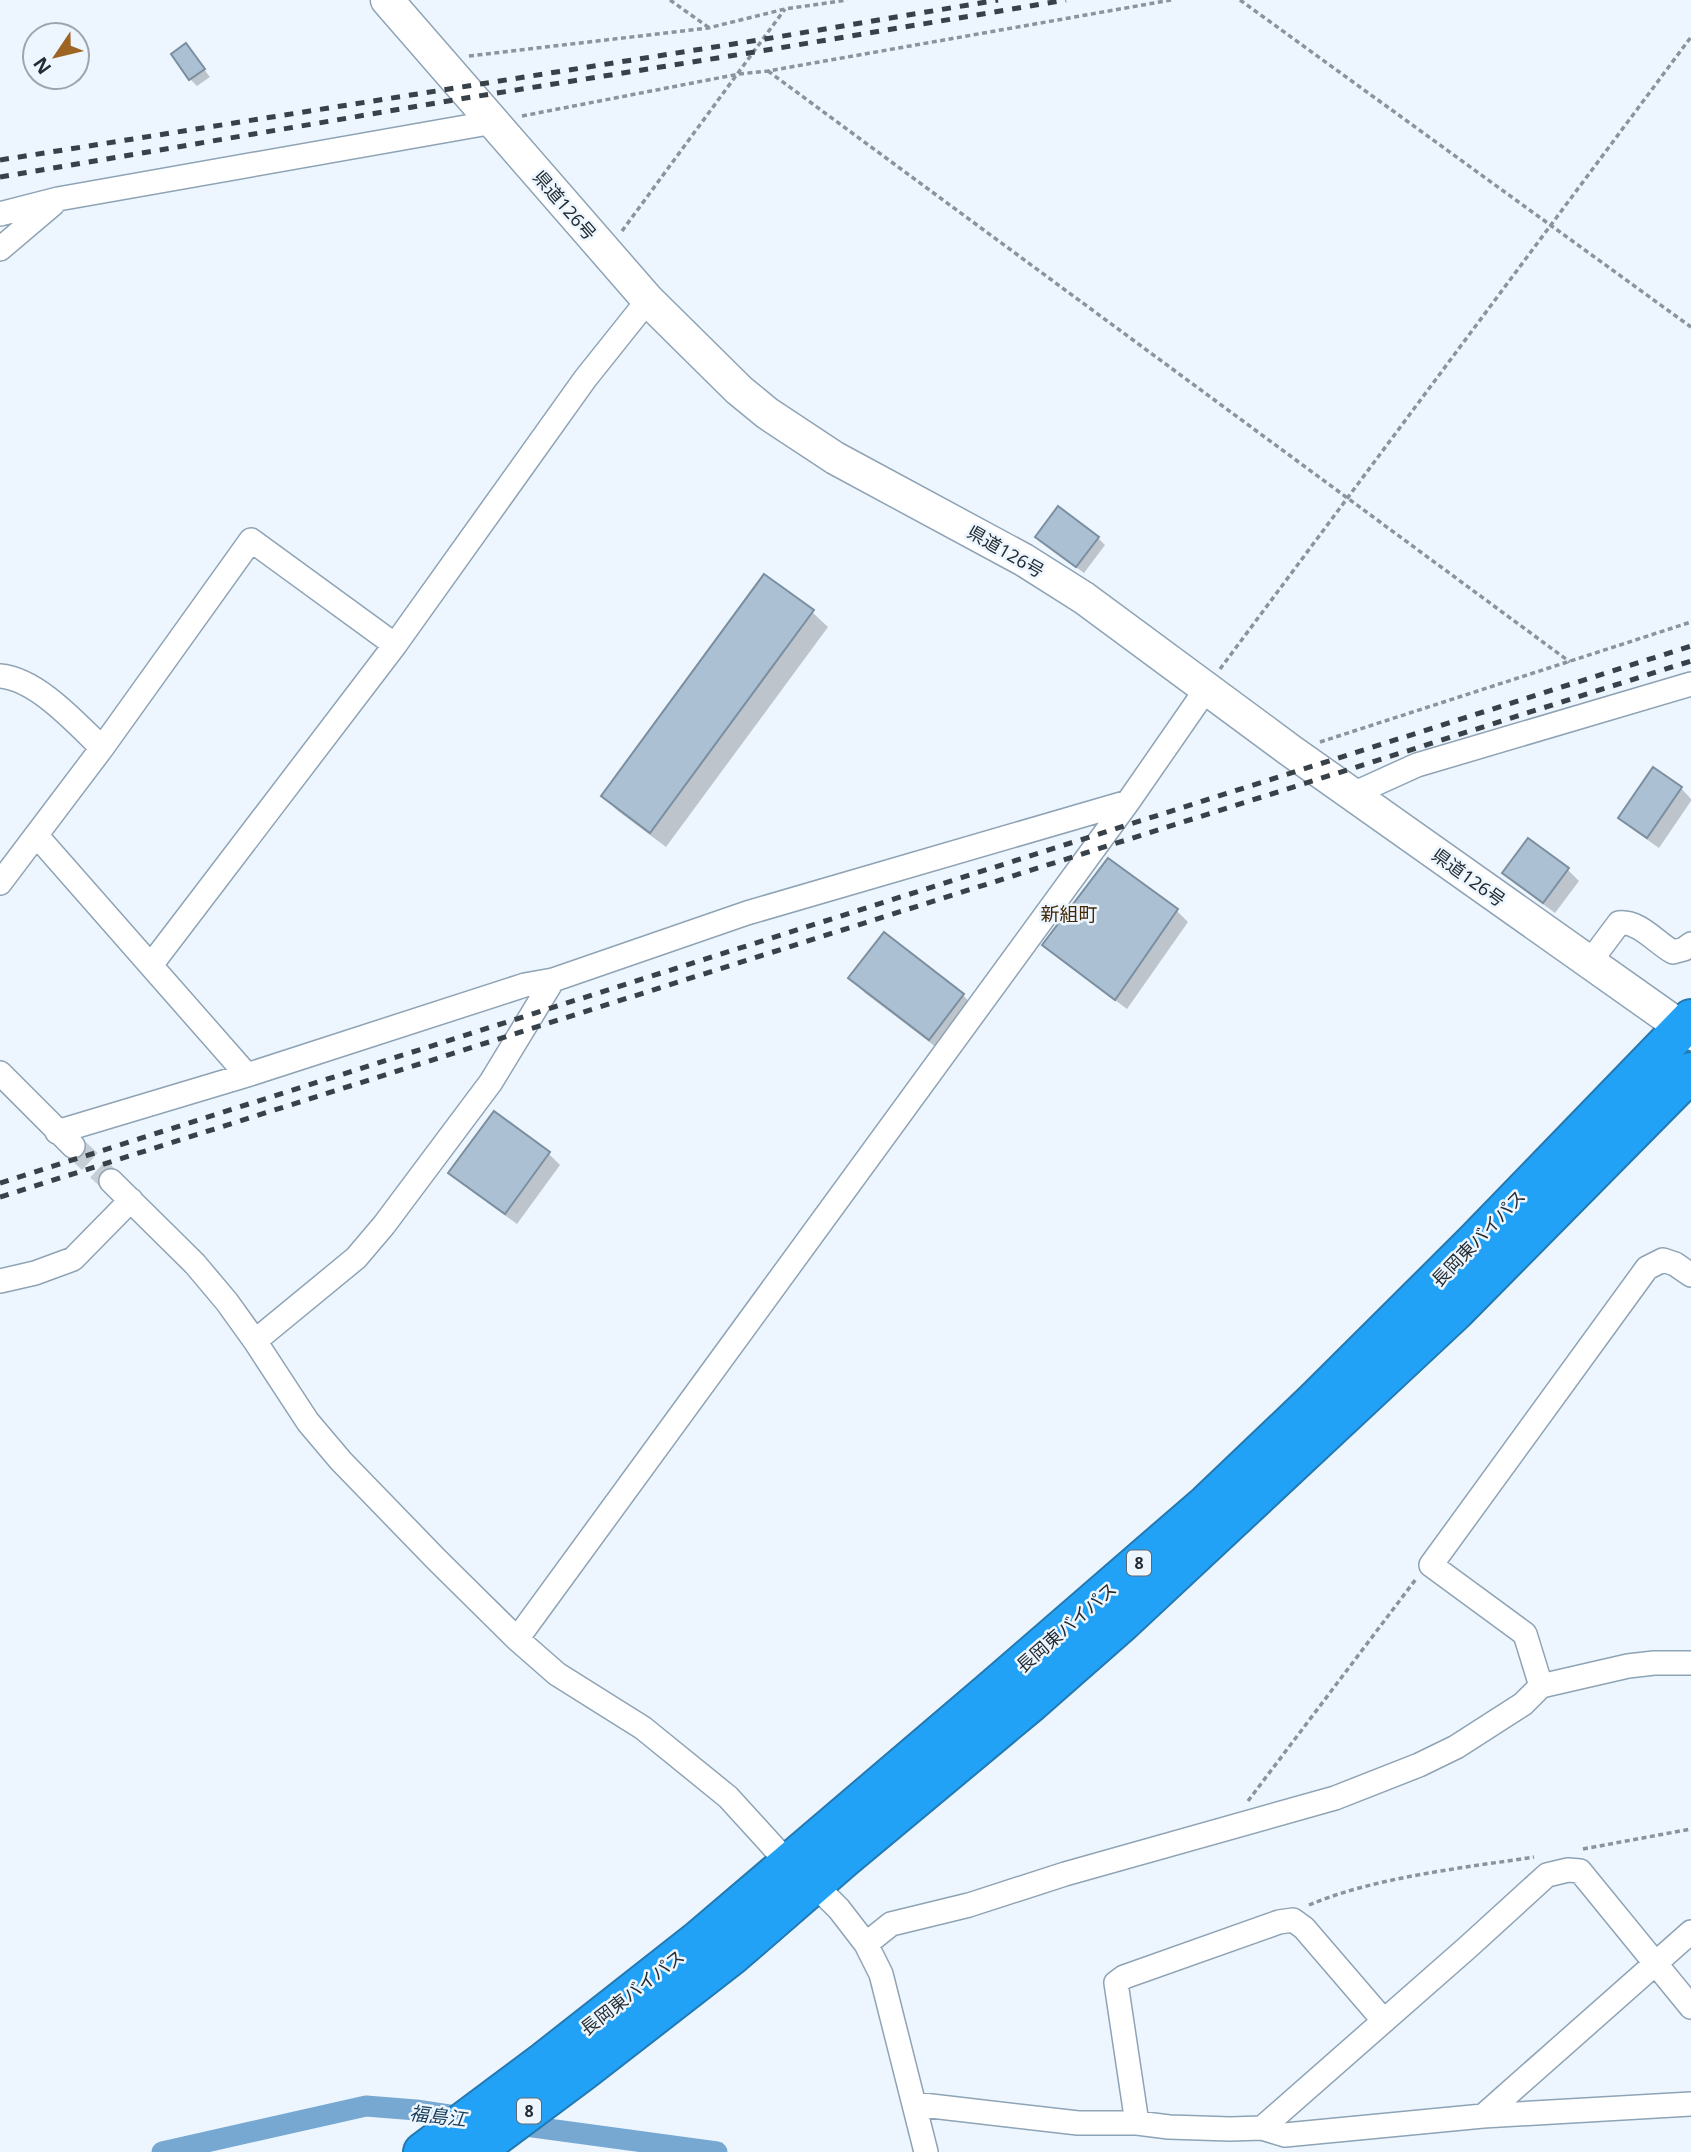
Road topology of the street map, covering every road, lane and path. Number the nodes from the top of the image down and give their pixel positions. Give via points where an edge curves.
1 (387, 0) edge
2 (670, 0) edge
3 (847, 0) edge
4 (1171, 0) edge
5 (1240, 0) edge
6 (785, 9) junction
7 (708, 28) junction
8 (1691, 37) edge
9 (441, 61) junction
10 (768, 71) junction
11 (739, 74) junction
12 (494, 122) junction
13 (58, 199) junction
14 (0, 214) edge
15 (1552, 224) junction
16 (0, 249) edge
17 (606, 252) junction
18 (648, 300) junction
19 (1691, 327) edge
20 (1346, 498) junction
21 (1691, 622) edge
22 (395, 645) junction
23 (1570, 662) junction
24 (0, 676) edge
25 (1691, 684) edge
26 (1207, 688) junction
27 (102, 748) junction
28 (1291, 751) junction
29 (1353, 794) junction
30 (1128, 802) junction
31 (37, 836) junction
32 (0, 883) edge
33 (1691, 944) edge
34 (1589, 962) junction
35 (150, 965) junction
36 (553, 980) junction
37 (1688, 1027) edge
38 (1691, 1072) edge
39 (0, 1073) edge
40 (247, 1075) junction
41 (111, 1181) tunnel mouth
42 (131, 1200) junction
43 (1691, 1275) edge
44 (0, 1281) edge
45 (255, 1341) junction
46 (1431, 1565) junction
47 (517, 1639) junction
48 (1691, 1663) edge
49 (1541, 1686) junction
50 (1227, 1828) junction
51 (1691, 1829) edge
52 (1574, 1851) dead end
53 (1540, 1856) dead end
54 (802, 1875) junction
55 (1293, 1920) junction
56 (1691, 1932) edge
57 (866, 1944) junction
58 (716, 1947) junction
59 (1656, 1964) junction
60 (1691, 2007) edge
61 (1384, 2021) junction
62 (532, 2062) junction
63 (598, 2070) junction
64 (1691, 2104) edge
65 (916, 2113) junction
66 (1483, 2116) junction
67 (1137, 2123) junction
68 (1262, 2128) junction
69 (393, 2152) edge
70 (423, 2152) edge
71 (474, 2152) edge
72 (515, 2152) edge
73 (926, 2152) edge

1 - 9 main road, 県道126号
2 - 7 path
3 - 6 path
4 - 10 path
5 - 15 path
6 - 7 path
6 - 11 path
7 - 9 path
8 - 15 path
9 - 12 main road, 県道126号
10 - 11 path
10 - 20 path
11 - 12 path
11 - 17 path
12 - 13 street
12 - 17 main road, 県道126号
13 - 14 street
13 - 16 street
15 - 19 path
15 - 20 path
17 - 18 main road, 県道126号
18 - 22 street via 585,379
18 - 26 main road, 県道126号 via 738,390 795,433 1024,560
20 - 23 path
20 - 26 path
21 - 23 path
22 - 27 street via 251,540
22 - 35 street
23 - 28 path
24 - 27 street via 40,692
25 - 29 street via 1418,765
26 - 28 main road, 県道126号
26 - 30 street
27 - 31 street
28 - 29 main road, 県道126号
29 - 34 main road, 県道126号
30 - 36 street via 747,913
30 - 47 street
31 - 32 street
31 - 35 street
33 - 34 street via 1672,952 1637,925 1619,923
34 - 37 main road, 県道126号
35 - 40 street
36 - 40 street via 525,985
36 - 45 street via 491,1082 384,1225 356,1258
37 - 54 highway, 長岡東バイパス / 8 via 1314,1402
38 - 54 highway, 長岡東バイパス / 8 via 1455,1311 1122,1622 844,1858
39 - 40 street via 65,1139
41 - 42 street
42 - 44 street via 73,1259
42 - 45 street via 195,1264
43 - 46 street via 1663,1260 1647,1268
45 - 47 street via 308,1422 341,1461
46 - 49 street via 1525,1634
46 - 50 path via 1420,1573
47 - 54 street via 557,1674 643,1728 728,1797
48 - 49 street via 1654,1663
49 - 50 street via 1485,1730 1419,1765 1335,1798
50 - 57 street via 891,1924
51 - 52 path
53 - 55 path via 1343,1892 1298,1910
54 - 57 street via 839,1909
54 - 58 highway, 長岡東バイパス / 8
55 - 61 street
55 - 67 street via 1116,1983
56 - 59 street
57 - 65 street via 881,1974
58 - 62 highway via 586,2014
58 - 63 highway, 長岡東バイパス / 8
59 - 60 street
59 - 61 street via 1580,1871 1568,1870 1547,1875
59 - 66 street
61 - 68 street
62 - 69 highway
62 - 70 highway, 8
63 - 71 highway, 長岡東バイパス / 8
63 - 72 highway
64 - 66 street
65 - 67 street
65 - 73 street
66 - 68 street via 1285,2135
67 - 68 street

